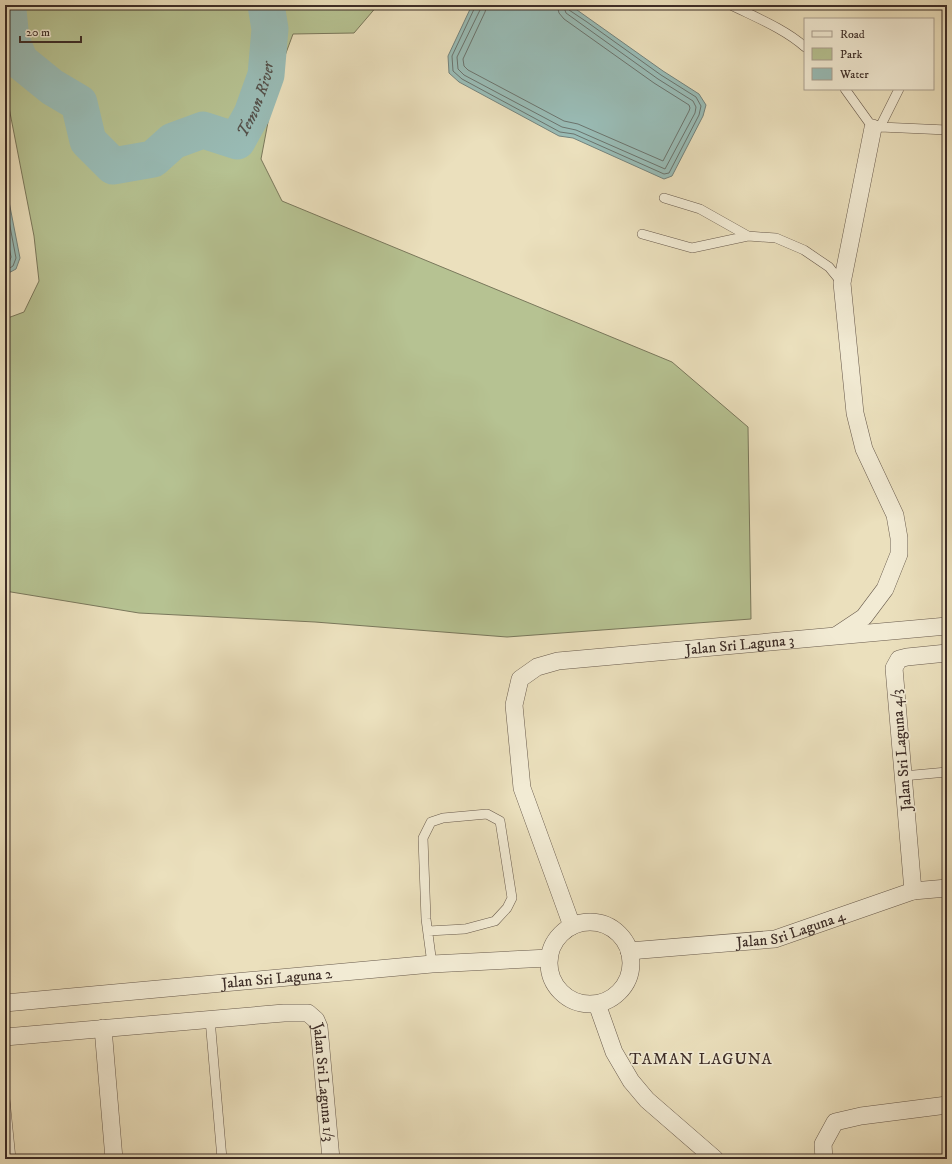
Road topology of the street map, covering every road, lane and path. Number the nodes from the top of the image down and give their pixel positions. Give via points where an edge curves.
1 (731, 5) edge
2 (804, 46) edge
3 (846, 90) edge
4 (898, 90) edge
5 (877, 127) junction
6 (947, 130) edge
7 (664, 198) dead end
8 (642, 234) dead end
9 (748, 236) junction
10 (842, 283) junction
11 (947, 626) edge
12 (835, 636) junction
13 (947, 653) edge
14 (947, 772) edge
15 (903, 776) junction
16 (947, 888) edge
17 (914, 891) junction
18 (572, 926) junction
19 (428, 931) junction
20 (629, 951) junction
21 (549, 958) junction
22 (432, 964) junction
23 (5, 1003) edge
24 (597, 1004) junction
25 (210, 1019) junction
26 (103, 1028) junction
27 (5, 1037) edge
28 (5, 1099) edge
29 (947, 1105) edge
30 (11, 1159) edge
31 (114, 1159) edge
32 (222, 1159) edge
33 (331, 1159) edge
34 (715, 1159) edge
35 (824, 1159) edge

1 - 2 lane via 762,20
3 - 5 lane
4 - 5 lane
5 - 6 lane
5 - 10 street, Jalan Sri Laguna 3
7 - 9 lane via 700,209
8 - 9 lane via 692,248
9 - 10 lane via 776,238 804,250 829,267
10 - 12 street, Jalan Sri Laguna 3 via 855,414 864,449 895,515 899,554 885,589 864,617
11 - 12 street
12 - 18 street, Jalan Sri Laguna 3 via 558,661 537,667 520,679 514,704 522,788
13 - 15 street, Jalan Sri Laguna 4/3 via 907,656 899,659 894,668
14 - 15 lane
15 - 17 street, Jalan Sri Laguna 4/3
16 - 17 street, Jalan Sri Laguna 4
17 - 20 street, Jalan Sri Laguna 4 via 775,939
18 - 20 street via 585,922 600,923 613,929 623,938
18 - 21 street via 560,934 552,946
19 - 19 lane via 423,838 431,822 443,818 487,814 500,821 512,898 507,908 496,921 465,929
19 - 22 lane
20 - 24 street via 629,978 621,990 610,999
21 - 22 street, Jalan Sri Laguna 2
21 - 24 street via 554,983 561,993 584,1004
22 - 23 street, Jalan Sri Laguna 2
24 - 34 street via 614,1052 631,1081 647,1100
25 - 26 street, Jalan Sri Laguna 1/3
25 - 32 lane
25 - 33 street, Jalan Sri Laguna 1/3 via 298,1012 308,1013 316,1020 319,1028
26 - 27 street, Jalan Sri Laguna 1/3
26 - 31 street
28 - 30 lane
29 - 35 street via 860,1116 835,1122 822,1144

